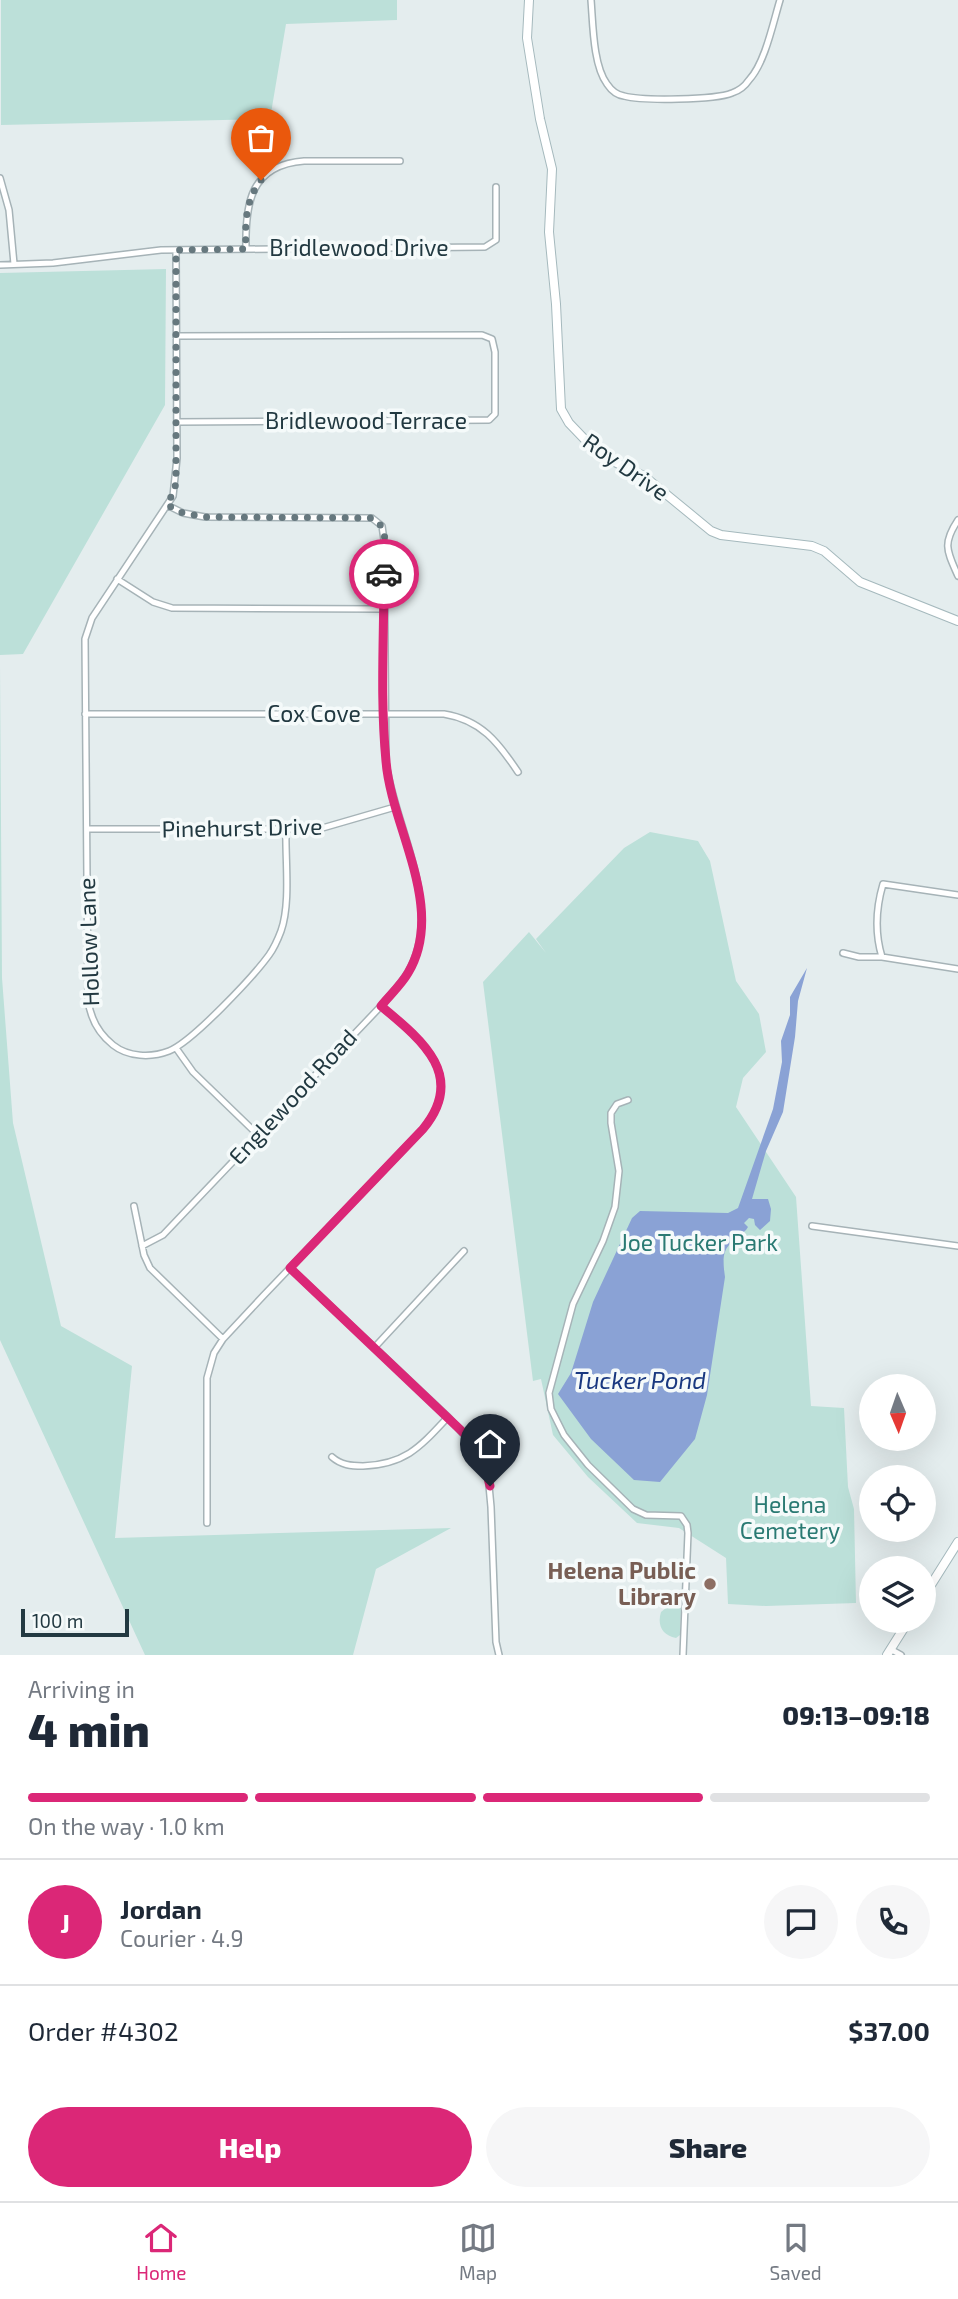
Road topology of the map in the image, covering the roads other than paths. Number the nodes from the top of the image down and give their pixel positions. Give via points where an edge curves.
1 (529, 0) edge
2 (591, 0) edge
3 (780, 0) edge
4 (400, 161) dead end
5 (0, 178) edge
6 (496, 187) dead end
7 (246, 249) junction
8 (176, 250) junction
9 (14, 264) junction
10 (0, 265) edge
11 (176, 336) junction
12 (177, 422) junction
13 (167, 505) junction
14 (958, 520) edge
15 (958, 576) edge
16 (117, 579) junction
17 (384, 608) junction
18 (958, 621) edge
19 (384, 713) junction
20 (85, 714) junction
21 (518, 772) dead end
22 (395, 807) junction
23 (86, 829) junction
24 (286, 829) junction
25 (958, 895) edge
26 (844, 953) dead end
27 (882, 957) junction
28 (958, 970) edge
29 (381, 1006) junction
30 (176, 1048) junction
31 (628, 1100) dead end
32 (258, 1135) junction
33 (134, 1206) dead end
34 (812, 1226) dead end
35 (142, 1246) junction
36 (958, 1246) edge
37 (464, 1251) dead end
38 (290, 1268) junction
39 (223, 1339) junction
40 (374, 1348) junction
41 (448, 1418) junction
42 (332, 1457) dead end
43 (207, 1523) dead end
44 (956, 1548) edge
45 (936, 1578) edge
46 (900, 1633) edge
47 (888, 1652) edge
48 (496, 1655) edge
49 (682, 1655) edge
50 (901, 1655) edge

1 - 18 street, Roy Drive via 527,38 552,169 549,232 559,403 569,423 600,454 645,477 711,531 812,546 860,582
2 - 3 street via 598,63 606,84 625,97 661,98 723,95 746,84 759,64
4 - 7 street via 294,162 279,167 254,189 246,222
5 - 9 street via 9,210
6 - 7 street, Bridlewood Drive via 496,240 485,247
7 - 8 street, Bridlewood Drive
8 - 9 street, Bridlewood Drive
8 - 11 street, Hollow Lane
9 - 10 street, Bridlewood Drive
11 - 12 street, Hollow Lane
11 - 12 street, Bridlewood Terrace via 482,335 492,339 495,352 495,414 489,420
12 - 13 street, Hollow Lane via 175,489
13 - 16 street, Hollow Lane
13 - 17 street, Englewood Road via 197,517 376,520 384,532
14 - 15 street via 947,542
16 - 17 street via 153,602 172,608
16 - 20 street, Hollow Lane via 85,634
17 - 19 street, Englewood Road
19 - 20 street, Cox Cove
19 - 21 street, Cox Cove via 467,719 494,738
19 - 22 street, Englewood Road via 386,763
20 - 23 street, Hollow Lane
22 - 24 street, Pinehurst Drive via 333,826
22 - 29 street, Englewood Road via 412,859 421,929 408,973
23 - 24 street, Pinehurst Drive
23 - 30 street, Hollow Lane via 88,999 93,1020 105,1038 124,1052 157,1055
24 - 30 street, Hollow Lane via 285,907 273,947 197,1032
25 - 27 street via 883,884 877,923
26 - 27 street
27 - 28 street
29 - 32 street, Englewood Road
29 - 38 street via 435,1060 442,1085 438,1106 423,1129
30 - 32 street via 193,1072
31 - 49 street via 613,1108 610,1118 619,1171 615,1207 570,1312 549,1399 569,1443 633,1509 646,1515 681,1516 685,1521
32 - 35 street, Englewood Road via 163,1235
33 - 35 street
34 - 36 street
35 - 39 street via 154,1273
37 - 40 street
38 - 39 street
38 - 40 street
39 - 43 street via 210,1361 207,1378
40 - 41 street
41 - 42 street via 415,1451 391,1463 348,1466
41 - 48 street via 475,1447 488,1475
44 - 45 street
46 - 47 street
47 - 50 street

